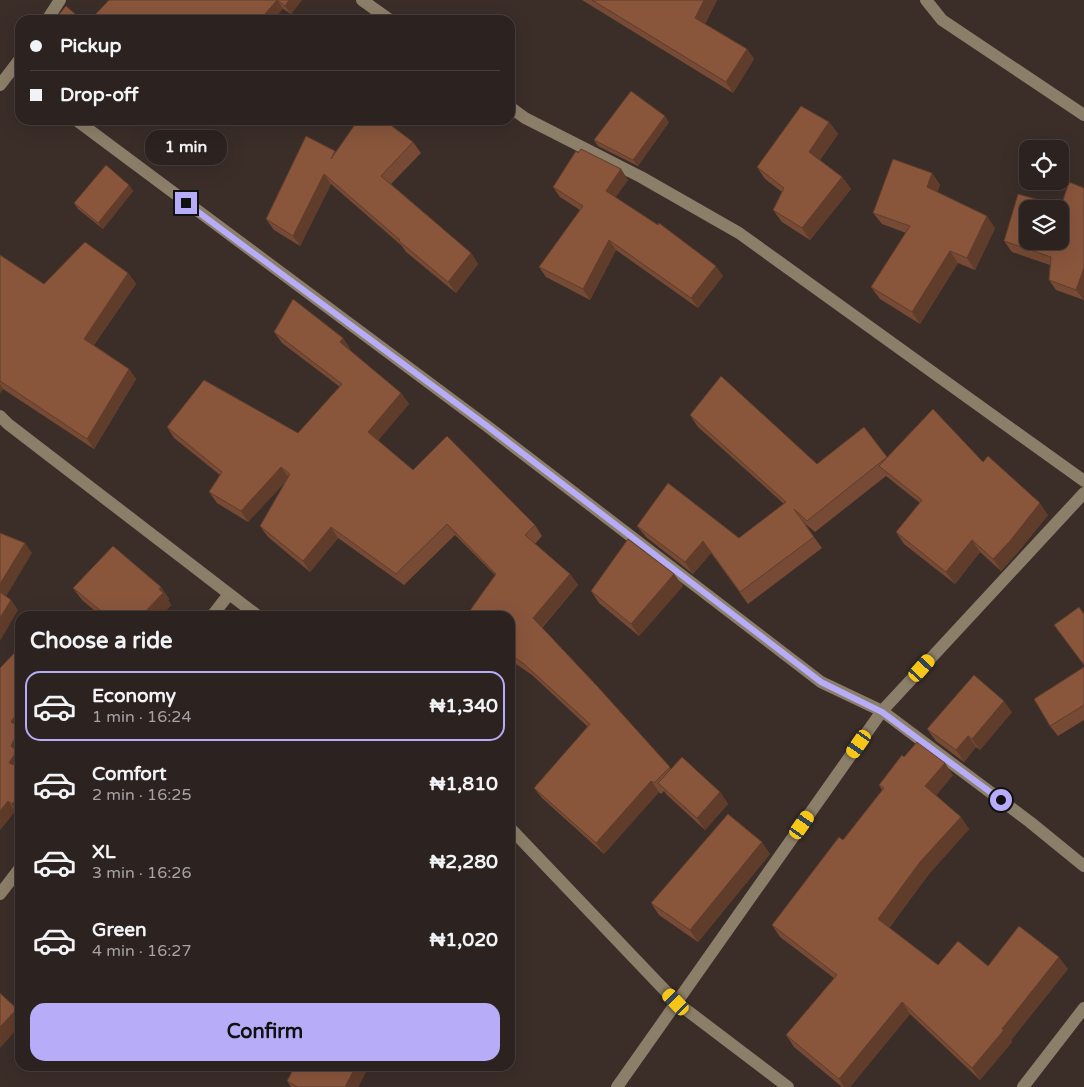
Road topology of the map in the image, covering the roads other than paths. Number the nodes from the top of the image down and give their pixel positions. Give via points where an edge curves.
1 (60, 0) edge
2 (362, 0) edge
3 (926, 0) edge
4 (50, 15) edge
5 (383, 15) edge
6 (15, 76) edge
7 (0, 85) edge
8 (515, 111) edge
9 (1084, 115) edge
10 (83, 125) edge
11 (0, 416) edge
12 (1084, 481) edge
13 (1084, 493) edge
14 (229, 594) junction
15 (216, 611) edge
16 (251, 611) edge
17 (882, 712) junction
18 (515, 833) edge
19 (1084, 866) edge
20 (15, 874) edge
21 (0, 894) edge
22 (676, 1002) junction
23 (1084, 1008) edge
24 (616, 1087) edge
25 (788, 1087) edge
26 (1023, 1087) edge

1 - 4 street
2 - 5 street
3 - 9 street via 942,20
6 - 7 street
8 - 12 street via 738,232
10 - 17 street via 487,426 821,682
11 - 14 street
13 - 17 street
14 - 15 street
14 - 16 street
17 - 19 street
17 - 22 street
18 - 22 street
20 - 21 street
22 - 24 street
22 - 25 street
23 - 26 street

